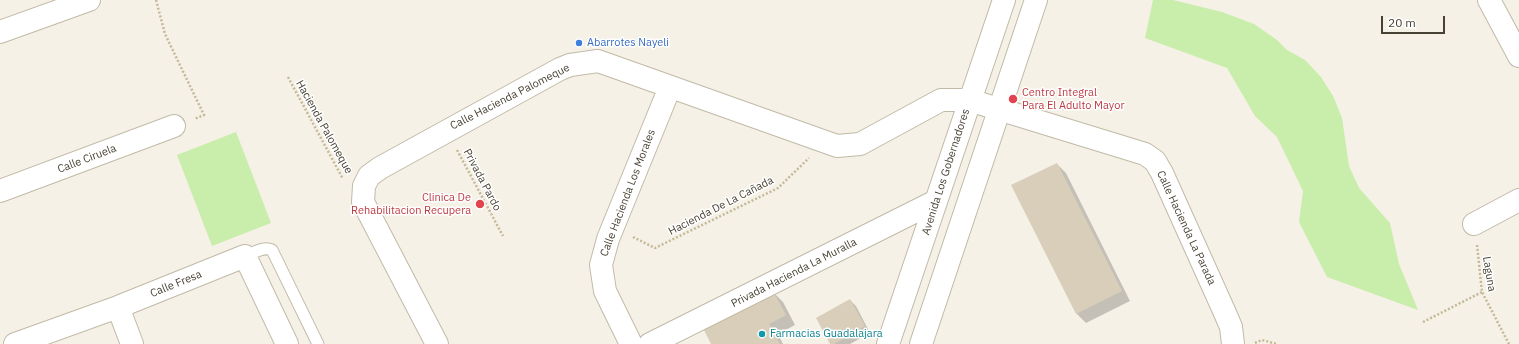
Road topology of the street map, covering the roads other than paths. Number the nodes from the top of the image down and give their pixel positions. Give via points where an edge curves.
1 (89, 0) edge
2 (1004, 0) edge
3 (1036, 0) edge
4 (1489, 0) edge
5 (0, 32) edge
6 (1519, 56) edge
7 (670, 87) junction
8 (969, 100) junction
9 (998, 110) junction
10 (174, 126) dead end
11 (0, 191) edge
12 (1519, 200) edge
13 (936, 201) junction
14 (1474, 224) road end
15 (245, 256) junction
16 (118, 307) junction
17 (15, 344) edge
18 (132, 344) edge
19 (288, 344) edge
20 (318, 344) edge
21 (437, 344) edge
22 (631, 344) edge
23 (650, 344) edge
24 (888, 344) edge
25 (921, 344) edge
26 (1233, 344) edge

1 - 5 street
2 - 8 street, Avenida Los Gobernadores
3 - 9 street
4 - 6 street
7 - 8 street, Calle Hacienda Palomeque via 837,146 860,144 941,100
7 - 21 street, Calle Hacienda Palomeque via 598,61 570,65 446,130 369,176 364,186 363,202
7 - 22 street, Calle Hacienda Los Morales via 601,265 605,291
8 - 9 street, Calle Hacienda La Parada
8 - 13 street, Avenida Los Gobernadores
9 - 25 street
9 - 26 street, Calle Hacienda La Parada via 1145,154 1154,161 1162,172 1225,313 1231,327
10 - 11 street, Calle Ciruela
12 - 14 street
13 - 23 street, Privada Hacienda La Muralla
13 - 24 street, Avenida Los Gobernadores
15 - 16 street, Calle Fresa
15 - 19 street
15 - 20 lane via 262,249 272,250
16 - 17 street, Calle Fresa
16 - 18 street

